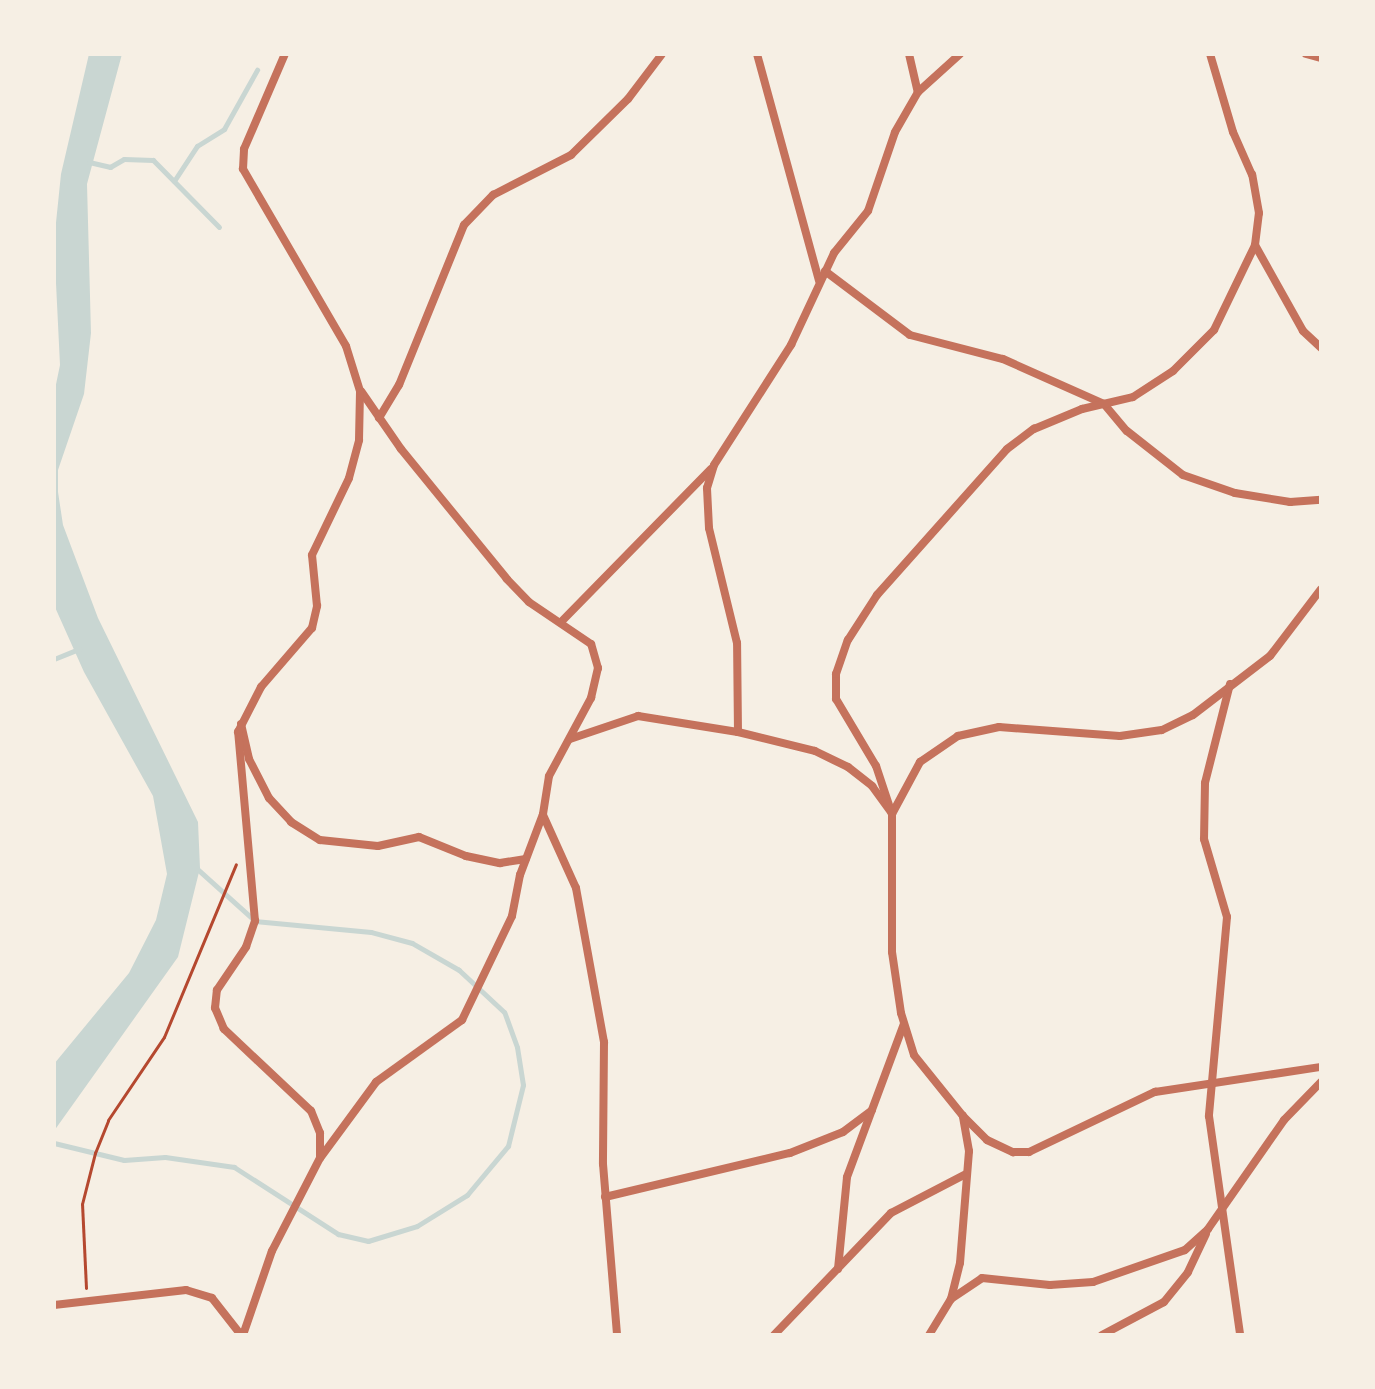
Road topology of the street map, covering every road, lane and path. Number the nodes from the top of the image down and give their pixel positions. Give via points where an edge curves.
1 (285, 54) edge
2 (662, 54) edge
3 (757, 54) edge
4 (909, 54) edge
5 (960, 54) edge
6 (1210, 54) edge
7 (1306, 54) edge
8 (1321, 58) edge
9 (918, 92) junction
10 (1255, 245) junction
11 (825, 271) junction
12 (819, 282) junction
13 (1321, 348) edge
14 (360, 391) junction
15 (1104, 404) junction
16 (379, 418) junction
17 (714, 465) junction
18 (1321, 500) edge
19 (1321, 589) edge
20 (563, 620) junction
21 (1231, 683) junction
22 (241, 724) junction
23 (738, 732) junction
24 (569, 739) junction
25 (543, 814) junction
26 (892, 814) junction
27 (240, 856) dead end
28 (526, 859) junction
29 (904, 1023) junction
30 (1321, 1067) edge
31 (1321, 1082) edge
32 (1211, 1087) junction
33 (872, 1110) junction
34 (963, 1116) junction
35 (320, 1158) junction
36 (966, 1174) junction
37 (605, 1197) junction
38 (1221, 1210) junction
39 (1208, 1229) junction
40 (838, 1269) junction
41 (951, 1299) junction
42 (87, 1300) junction
43 (54, 1305) edge
44 (242, 1335) edge
45 (617, 1335) edge
46 (774, 1335) edge
47 (929, 1335) edge
48 (1102, 1335) edge
49 (1240, 1335) edge

1 - 14 street via 244,149 243,169 346,346
2 - 16 street via 628,99 571,155 532,170 493,195 464,225 399,385
3 - 12 street
4 - 9 street
5 - 9 street
6 - 10 street via 1252,175 1259,213
7 - 8 street
9 - 11 street via 895,132 868,211
10 - 13 street via 1303,331
10 - 15 street via 1214,330 1173,371 1133,397
11 - 12 street
11 - 15 street via 910,335 1003,359
12 - 17 street via 791,345
14 - 16 street
14 - 22 street via 359,440 349,478 312,555 317,606 312,628 261,687
15 - 18 street via 1127,431 1183,475 1235,493 1290,502
15 - 26 street via 1034,429 1007,449 963,504 916,546 848,640 836,674 836,699 876,766
16 - 20 street via 507,579 529,602
17 - 20 street
17 - 23 street via 707,488 709,528 737,643
19 - 21 street via 1270,656
20 - 24 street via 591,644 598,668 591,698
21 - 26 street via 1193,715 1162,730 1120,736 999,727 958,736 920,762
21 - 32 street via 1205,783 1204,839 1212,881 1227,917
22 - 28 street via 249,759 269,798 291,822 320,840 378,846 419,837 500,863
22 - 35 street via 236,753 247,805 255,921 246,947 217,990 215,1008 224,1029 311,1111 320,1133
23 - 24 street via 638,716
23 - 26 street via 815,751 848,767 872,786
24 - 25 street via 549,776
25 - 28 street
25 - 37 street via 576,888 592,968 607,1089
26 - 29 street via 892,952
27 - 42 path via 164,1037 108,1120 95,1153 82,1204
28 - 35 street via 512,916 462,1020 376,1082
29 - 33 street
29 - 34 street via 914,1055
30 - 32 street
31 - 38 street via 1284,1120
32 - 34 street via 1155,1092 1029,1152 1013,1152 987,1140
32 - 38 street via 1209,1116
33 - 37 street via 843,1132 790,1153
33 - 40 street via 847,1177
34 - 36 street
35 - 44 street via 272,1251
36 - 40 street via 891,1213
36 - 41 street via 960,1263
37 - 45 street
38 - 39 street
38 - 49 street
39 - 41 street via 1185,1250 1093,1282 1050,1285 982,1278
39 - 48 street via 1188,1272 1164,1302
40 - 46 street
41 - 47 street
42 - 43 street
42 - 44 street via 186,1290 212,1298

